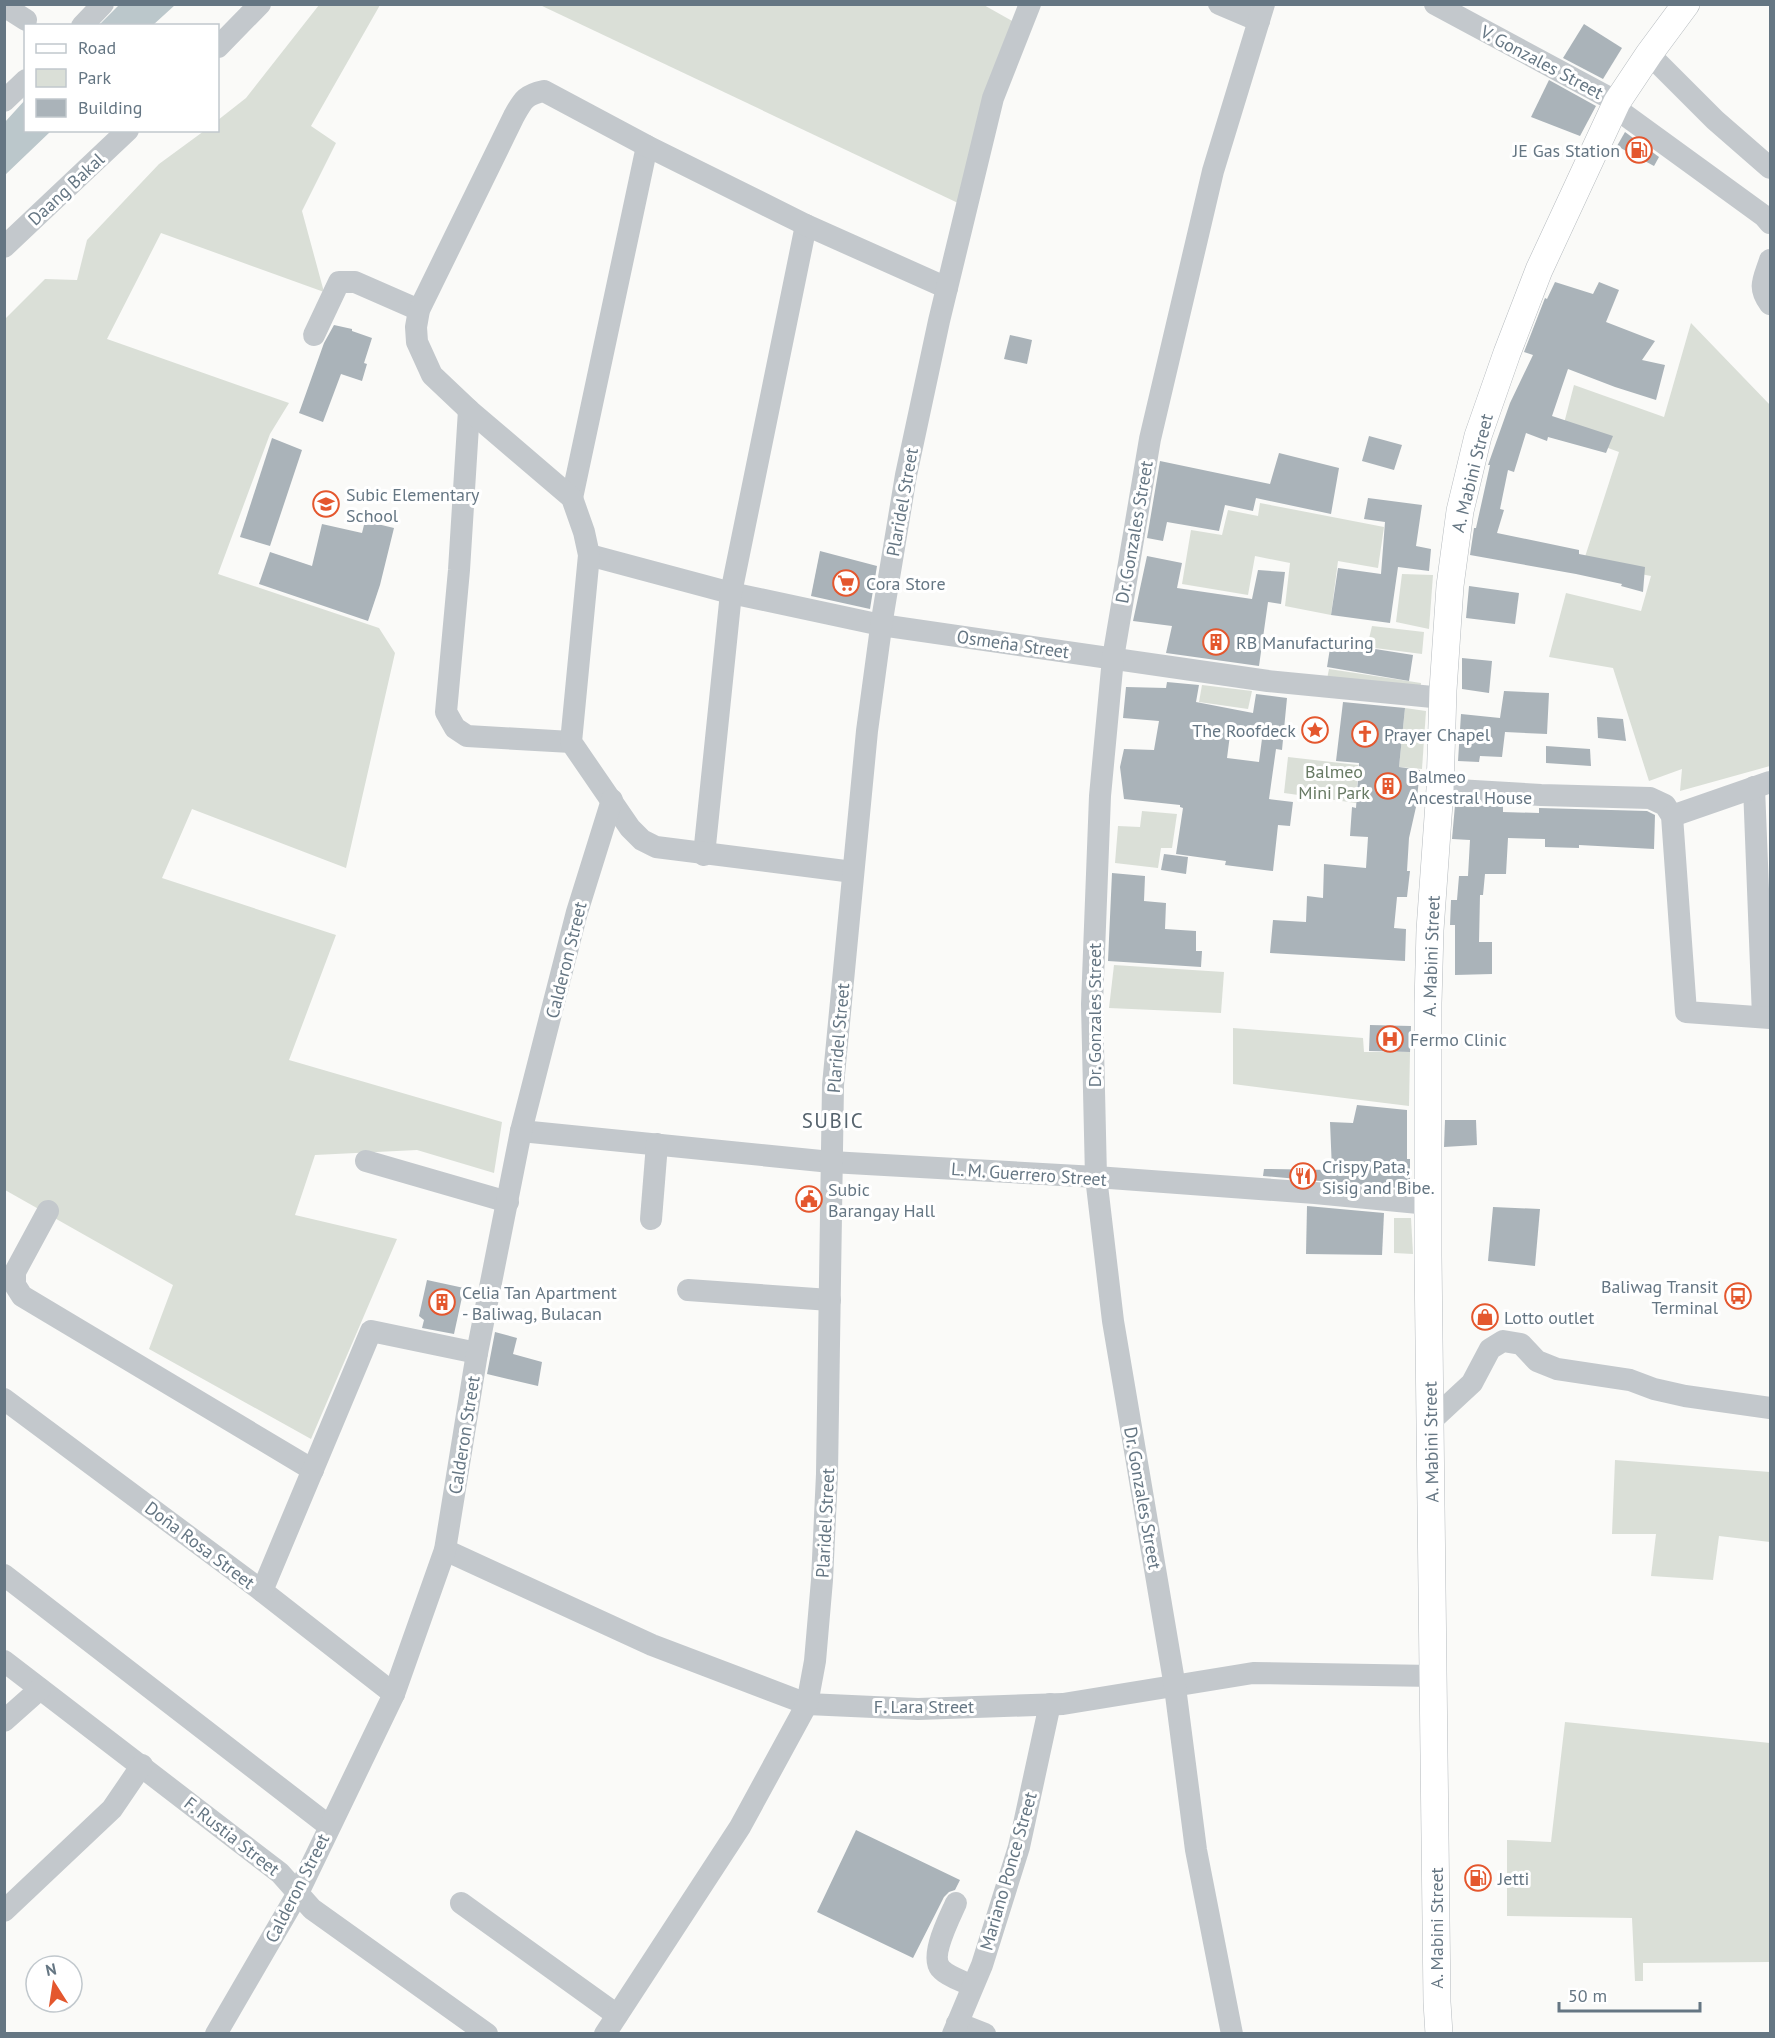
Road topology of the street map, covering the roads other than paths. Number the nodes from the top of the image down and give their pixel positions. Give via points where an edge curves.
1 (103, 4) edge
2 (260, 4) edge
3 (1030, 4) edge
4 (1219, 4) edge
5 (1435, 4) edge
6 (1686, 4) edge
7 (4, 6) edge
8 (1262, 13) edge
9 (26, 20) dead end
10 (84, 24) edge
11 (219, 46) edge
12 (1649, 54) junction
13 (24, 82) edge
14 (4, 101) edge
15 (1616, 105) junction
16 (126, 132) edge
17 (647, 146) junction
18 (1770, 168) edge
19 (1770, 223) edge
20 (806, 225) junction
21 (4, 246) edge
22 (1770, 260) edge
23 (947, 288) junction
24 (1770, 303) edge
25 (419, 310) junction
26 (314, 335) dead end
27 (469, 410) junction
28 (572, 498) junction
29 (589, 555) junction
30 (731, 593) junction
31 (881, 625) junction
32 (1113, 658) junction
33 (1443, 698) junction
34 (571, 742) junction
35 (1762, 784) edge
36 (1440, 789) junction
37 (612, 800) junction
38 (1672, 816) junction
39 (705, 855) junction
40 (853, 872) junction
41 (1767, 1018) edge
42 (521, 1131) junction
43 (657, 1144) junction
44 (366, 1161) dead end
45 (831, 1162) junction
46 (1096, 1177) junction
47 (508, 1202) junction
48 (1429, 1204) junction
49 (48, 1211) dead end
50 (651, 1219) dead end
51 (688, 1290) dead end
52 (830, 1300) junction
53 (477, 1353) junction
54 (4, 1399) edge
55 (1770, 1408) edge
56 (1431, 1421) junction
57 (314, 1470) junction
58 (445, 1550) junction
59 (4, 1575) edge
60 (262, 1592) junction
61 (4, 1662) edge
62 (1433, 1676) junction
63 (1175, 1687) junction
64 (40, 1689) junction
65 (394, 1694) junction
66 (807, 1704) junction
67 (1050, 1704) junction
68 (4, 1721) edge
69 (142, 1766) junction
70 (329, 1826) junction
71 (298, 1893) junction
72 (461, 1903) dead end
73 (956, 1903) dead end
74 (4, 1911) edge
75 (972, 1986) junction
76 (1437, 2002) junction
77 (611, 2024) edge
78 (955, 2028) edge
79 (216, 2034) edge
80 (487, 2034) edge
81 (985, 2034) edge
82 (1232, 2034) edge
83 (1420, 2034) edge
84 (1439, 2034) edge

1 - 10 street
2 - 11 street
3 - 23 street, Plaridel Street via 993,98
4 - 8 street
5 - 15 street, V. Gonzales Street
6 - 12 main road, A. Mabini Street
7 - 9 street
8 - 32 street, Dr. Gonzales Street via 1214,171 1164,376
12 - 15 main road, A. Mabini Street
12 - 18 street
13 - 14 street
15 - 19 street, V. Gonzales Street
15 - 33 main road, A. Mabini Street via 1539,270 1478,436 1460,511 1450,586
16 - 21 street, Daang Bakal
17 - 20 street
17 - 25 street via 544,91 530,94 521,102
17 - 28 street
20 - 23 street
20 - 30 street
22 - 24 street via 1761,288
23 - 31 street, Plaridel Street via 906,474
25 - 26 street via 355,282 339,282
25 - 27 street via 417,342 432,375
27 - 28 street
27 - 34 street via 446,712 455,728 467,736
28 - 29 street
29 - 30 street, Osmeña Street
29 - 34 street
30 - 31 street, Osmeña Street
30 - 39 street
31 - 32 street, Osmeña Street
31 - 40 street, Plaridel Street
32 - 33 street, Osmeña Street via 1268,681
32 - 46 street, Dr. Gonzales Street via 1095,905 1092,1004
33 - 36 main road, A. Mabini Street
34 - 37 street
35 - 38 street
35 - 41 street
36 - 38 street via 1650,798 1665,805
36 - 48 main road, A. Mabini Street via 1430,930
37 - 39 street via 642,840 656,847
37 - 42 street, Calderon Street via 577,912
38 - 41 street via 1686,1012
39 - 40 street
40 - 45 street, Plaridel Street via 833,1085
42 - 43 street, L. M. Guerrero Street
42 - 47 street, Calderon Street
43 - 45 street, L. M. Guerrero Street
43 - 50 street
44 - 47 street
45 - 46 street, L. M. Guerrero Street
45 - 52 street, Plaridel Street
46 - 48 street, L. M. Guerrero Street
46 - 63 street, Dr. Gonzales Street via 1113,1320
47 - 53 street, Calderon Street
48 - 56 main road, A. Mabini Street
49 - 57 street via 15,1272 15,1285 22,1296
51 - 52 street
52 - 66 street, Plaridel Street via 822,1580
53 - 57 street via 370,1330
53 - 58 street, Calderon Street
54 - 60 street, Doña Rosa Street
55 - 56 street via 1685,1396 1630,1380 1557,1369 1537,1361 1521,1344 1503,1341 1490,1348 1472,1383
56 - 62 main road, A. Mabini Street
57 - 60 street
58 - 65 street, Calderon Street
58 - 66 street, F. Lara Street via 652,1645
59 - 70 street
60 - 65 street, Doña Rosa Street
61 - 64 street, F. Rustia Street
62 - 63 street, F. Lara Street via 1253,1673
62 - 76 main road, A. Mabini Street
63 - 67 street, F. Lara Street
63 - 82 street, Dr. Gonzales Street via 1196,1850
64 - 68 street
64 - 69 street, F. Rustia Street
65 - 70 street, Calderon Street
66 - 67 street, F. Lara Street via 918,1709
66 - 77 street, Plaridel Street via 740,1827
67 - 75 street, Mariano Ponce Street via 1019,1847
69 - 71 street, F. Rustia Street via 280,1873
69 - 74 street via 112,1809
70 - 71 street, Calderon Street
71 - 79 street, Calderon Street
71 - 80 street, F. Rustia Street via 312,1909
72 - 77 street
73 - 75 street via 937,1952 937,1962 941,1970
75 - 78 street, Mariano Ponce Street
76 - 83 main road
76 - 84 main road, A. Mabini Street
78 - 81 street

